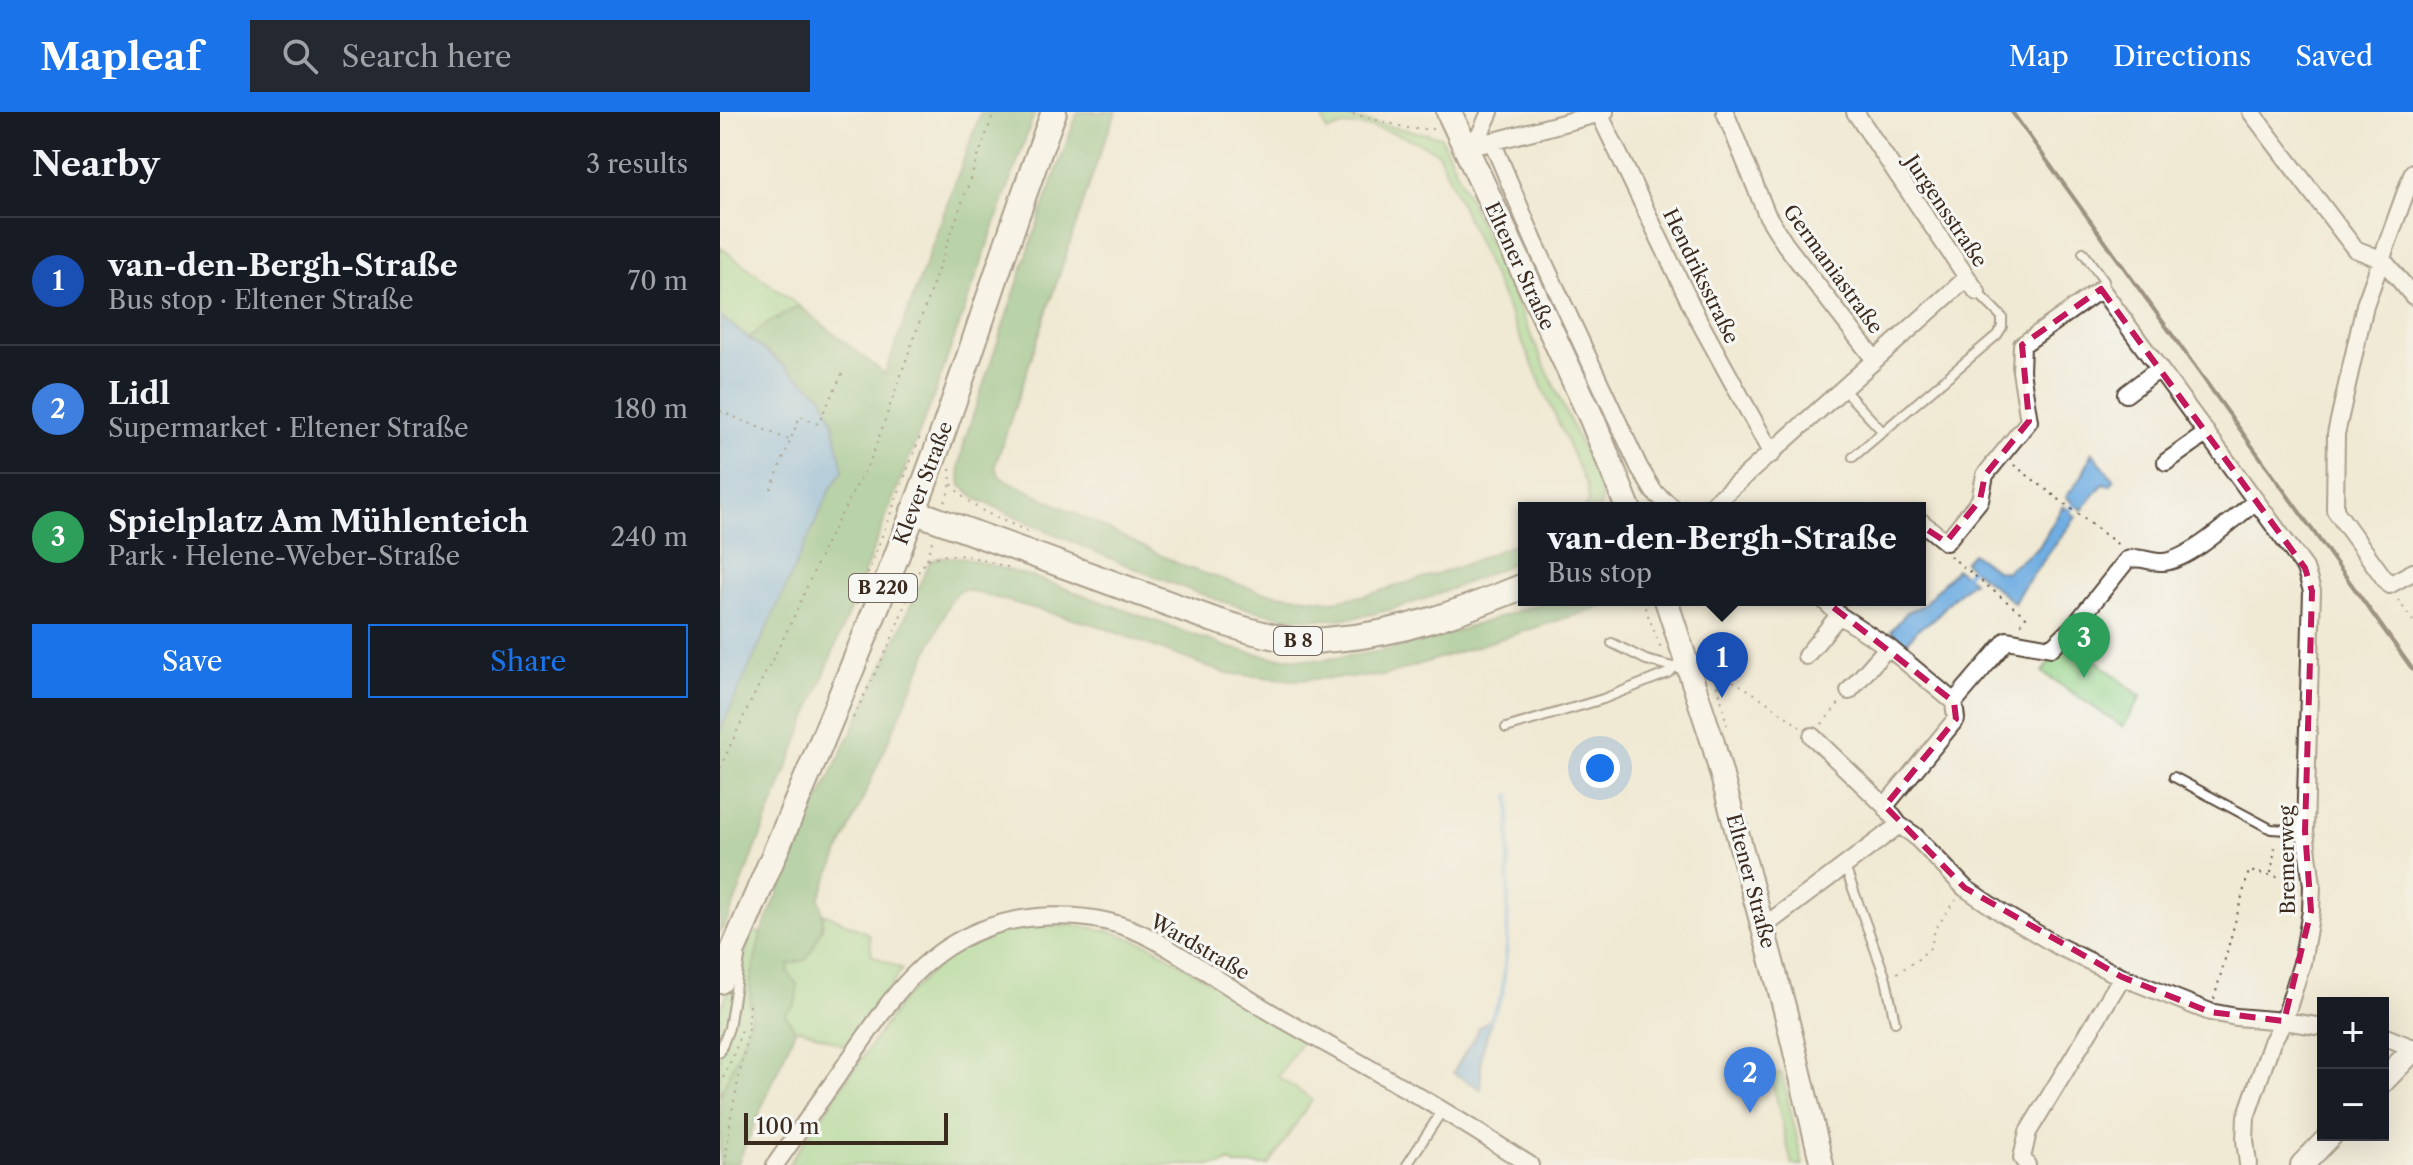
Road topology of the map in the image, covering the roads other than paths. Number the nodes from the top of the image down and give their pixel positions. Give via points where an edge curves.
1 (1054, 112) edge
2 (1490, 112) edge
3 (1725, 112) edge
4 (1855, 112) edge
5 (2251, 112) edge
6 (1602, 113) edge
7 (1457, 130) edge
8 (1492, 141) junction
9 (2413, 172) edge
10 (2083, 252) dead end
11 (2383, 260) junction
12 (1967, 278) junction
13 (2101, 289) junction
14 (1977, 292) joint
15 (2413, 296) edge
16 (1875, 360) junction
17 (2159, 369) junction
18 (1844, 390) junction
19 (2126, 394) dead end
20 (1883, 432) junction
21 (2207, 433) junction
22 (1772, 454) junction
23 (1853, 457) dead end
24 (2166, 462) dead end
25 (1626, 502) edge
26 (1666, 502) edge
27 (1716, 502) edge
28 (2255, 502) junction
29 (913, 511) junction
30 (1926, 526) edge
31 (2413, 572) edge
32 (1518, 588) edge
33 (1668, 606) edge
34 (1830, 606) edge
35 (1839, 615) junction
36 (1612, 643) dead end
37 (1888, 647) junction
38 (1806, 656) dead end
39 (1684, 667) junction
40 (1849, 691) road end
41 (1954, 702) junction
42 (1506, 728) dead end
43 (1812, 736) road end
44 (2174, 777) dead end
45 (1885, 806) junction
46 (1899, 825) junction
47 (2305, 831) junction
48 (1845, 867) junction
49 (744, 925) junction
50 (1763, 927) junction
51 (720, 956) edge
52 (2122, 977) junction
53 (720, 981) edge
54 (2284, 1021) junction
55 (1895, 1022) dead end
56 (2317, 1026) edge
57 (2389, 1039) edge
58 (2413, 1049) edge
59 (720, 1052) edge
60 (2389, 1075) edge
61 (1443, 1110) junction
62 (2325, 1141) edge
63 (1521, 1163) edge
64 (2248, 1164) edge
65 (775, 1165) edge
66 (1407, 1165) edge
67 (1822, 1165) edge
68 (2027, 1165) edge
69 (2302, 1165) edge

1 - 29 main road, Klever Straße / B 220
2 - 7 street via 1481,132
3 - 16 street, Germaniastraße via 1767,215
4 - 12 street, Jurgensstraße
5 - 11 street via 2355,249
6 - 8 street
6 - 22 street, Hendriksstraße via 1698,319
7 - 8 street
7 - 25 main road, Eltener Straße
8 - 26 street, Eltener Straße via 1639,467
9 - 11 street
10 - 13 lane via 2104,281
11 - 15 street
11 - 31 street via 2365,305 2336,434 2335,510 2389,585
12 - 14 street, Jurgensstraße
12 - 16 street
13 - 17 street
13 - 30 street via 2022,345 2029,421 1985,475 1980,500 1946,542
14 - 20 lane via 2002,317 1997,335
16 - 18 street
17 - 19 street
17 - 21 street
18 - 20 lane
18 - 22 street
20 - 23 lane
21 - 24 street
21 - 28 street
22 - 27 street
28 - 41 street via 2185,556 2164,562 2127,560 2051,648 2007,640
28 - 47 street, Bremerweg via 2305,568 2312,591
29 - 32 main road, B 8 via 1214,620 1302,641 1408,628
29 - 49 main road, Klever Straße / B 220
33 - 39 main road, Eltener Straße
34 - 35 street
35 - 37 street
35 - 38 street
36 - 39 lane via 1632,654
37 - 40 street
37 - 41 street
39 - 42 lane via 1603,699
39 - 50 main road, Eltener Straße via 1713,743
41 - 45 street via 1956,719
43 - 45 street
44 - 47 lane via 2271,829
45 - 46 street
46 - 48 street
46 - 52 street via 1965,888 2058,946
47 - 54 street, Bremerweg via 2311,911
48 - 50 street
48 - 55 lane via 1886,979
49 - 51 lane
49 - 53 main road, Klever Straße / B 220
49 - 59 lane via 733,1011
50 - 67 main road, Eltener Straße
52 - 54 street via 2210,1012
52 - 68 street via 2028,1132 2022,1158
54 - 56 street
54 - 64 street, Bremerweg via 2246,1117
57 - 58 street
58 - 60 main road
61 - 63 street, Wardstraße
61 - 65 street, Wardstraße via 1148,937 1101,920 1032,918 954,942 905,982
61 - 66 lane
62 - 69 main road

